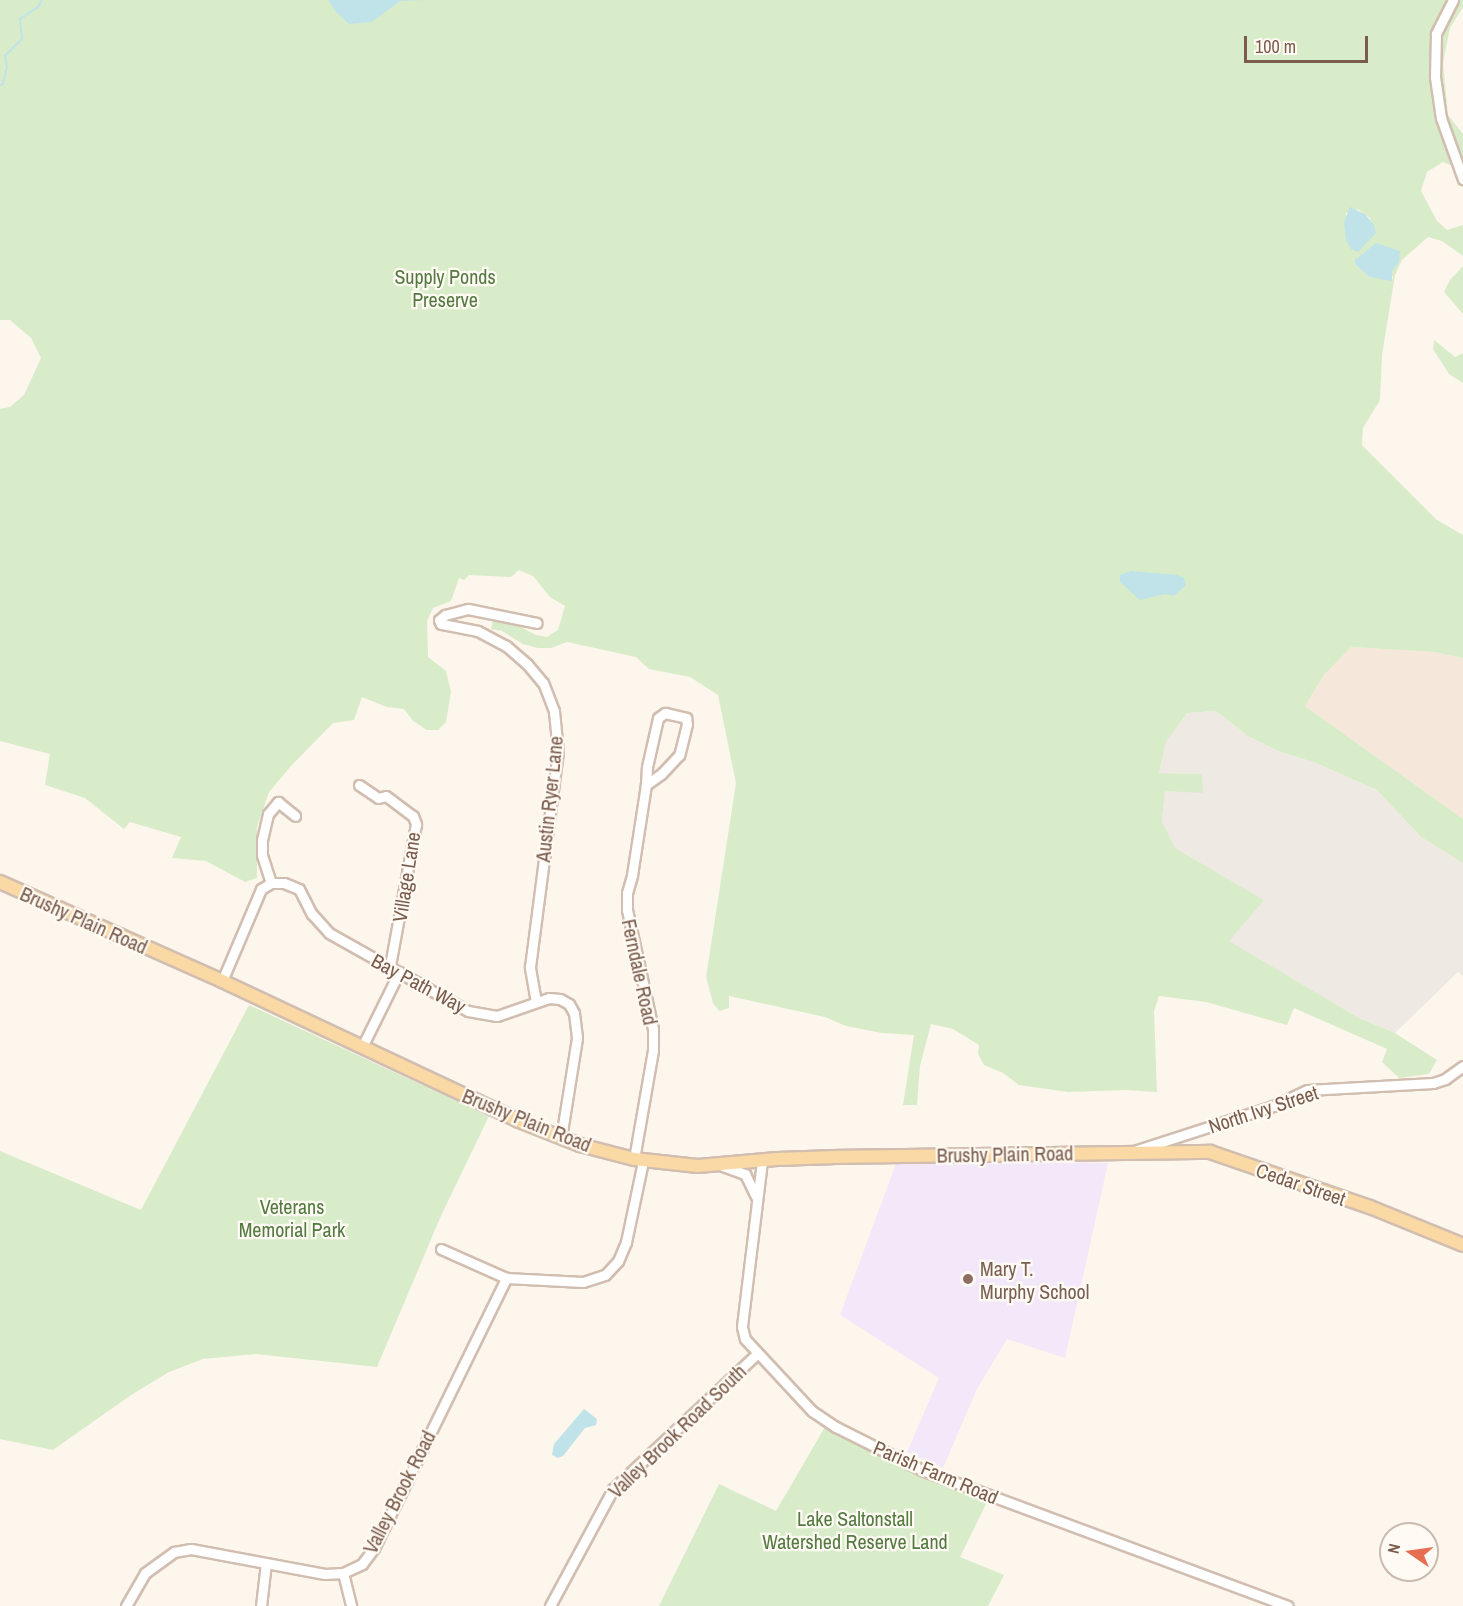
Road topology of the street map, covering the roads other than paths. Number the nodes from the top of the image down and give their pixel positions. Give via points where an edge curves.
1 (1453, 0) edge
2 (1463, 179) edge
3 (537, 623) dead end
4 (359, 785) dead end
5 (646, 785) junction
6 (295, 816) dead end
7 (0, 882) edge
8 (271, 883) junction
9 (390, 966) junction
10 (399, 972) junction
11 (222, 981) junction
12 (536, 1002) junction
13 (362, 1047) junction
14 (1463, 1066) edge
15 (561, 1138) junction
16 (1133, 1152) junction
17 (639, 1160) junction
18 (762, 1161) junction
19 (718, 1164) junction
20 (758, 1202) junction
21 (1463, 1245) edge
22 (441, 1249) dead end
23 (506, 1278) junction
24 (757, 1354) junction
25 (266, 1563) junction
26 (343, 1573) junction
27 (126, 1606) edge
28 (261, 1606) edge
29 (351, 1606) edge
30 (550, 1606) edge
31 (1287, 1606) edge

1 - 2 street via 1436,34 1435,77 1443,127
3 - 12 street, Austin Ryer Lane via 468,609 439,620 441,624 478,631 506,646 543,683 554,711 558,752 530,967
4 - 9 street, Village Lane via 378,798 386,796 413,816 416,824
5 - 5 street, Ferndale Road via 658,718 665,713 686,718 679,755
5 - 17 street, Ferndale Road via 627,893 627,910 653,1029
6 - 8 street via 278,802 268,814 262,855
7 - 11 main road, Brushy Plain Road
8 - 9 street, Bay Path Way via 299,889 312,914 329,933
8 - 11 street via 261,889 253,903
9 - 10 street, Bay Path Way
10 - 12 street, Bay Path Way via 482,1015 497,1016
10 - 13 street
11 - 13 main road, Brushy Plain Road
12 - 15 street, Bay Path Way via 560,999 569,1004 576,1022 575,1058
13 - 15 main road, Brushy Plain Road
14 - 16 street, North Ivy Street via 1433,1083 1308,1090 1273,1106
15 - 17 main road, Brushy Plain Road
16 - 18 main road, Brushy Plain Road
16 - 21 main road, Cedar Street via 1210,1152
17 - 19 main road, Brushy Plain Road via 681,1166
17 - 23 street, Ferndale Road via 626,1242 618,1261 605,1275 583,1282
18 - 19 main road, Brushy Plain Road
18 - 20 street, Parish Farm Road
19 - 20 street via 745,1174
20 - 24 street, Parish Farm Road via 742,1327 745,1339
22 - 23 street
23 - 26 street, Valley Brook Road via 374,1548 362,1564
24 - 30 street, Valley Brook Road South via 613,1489
24 - 31 street, Parish Farm Road via 812,1411 922,1470
25 - 26 street via 325,1574
25 - 27 street via 191,1549 174,1552 145,1573
25 - 28 street
26 - 29 street

